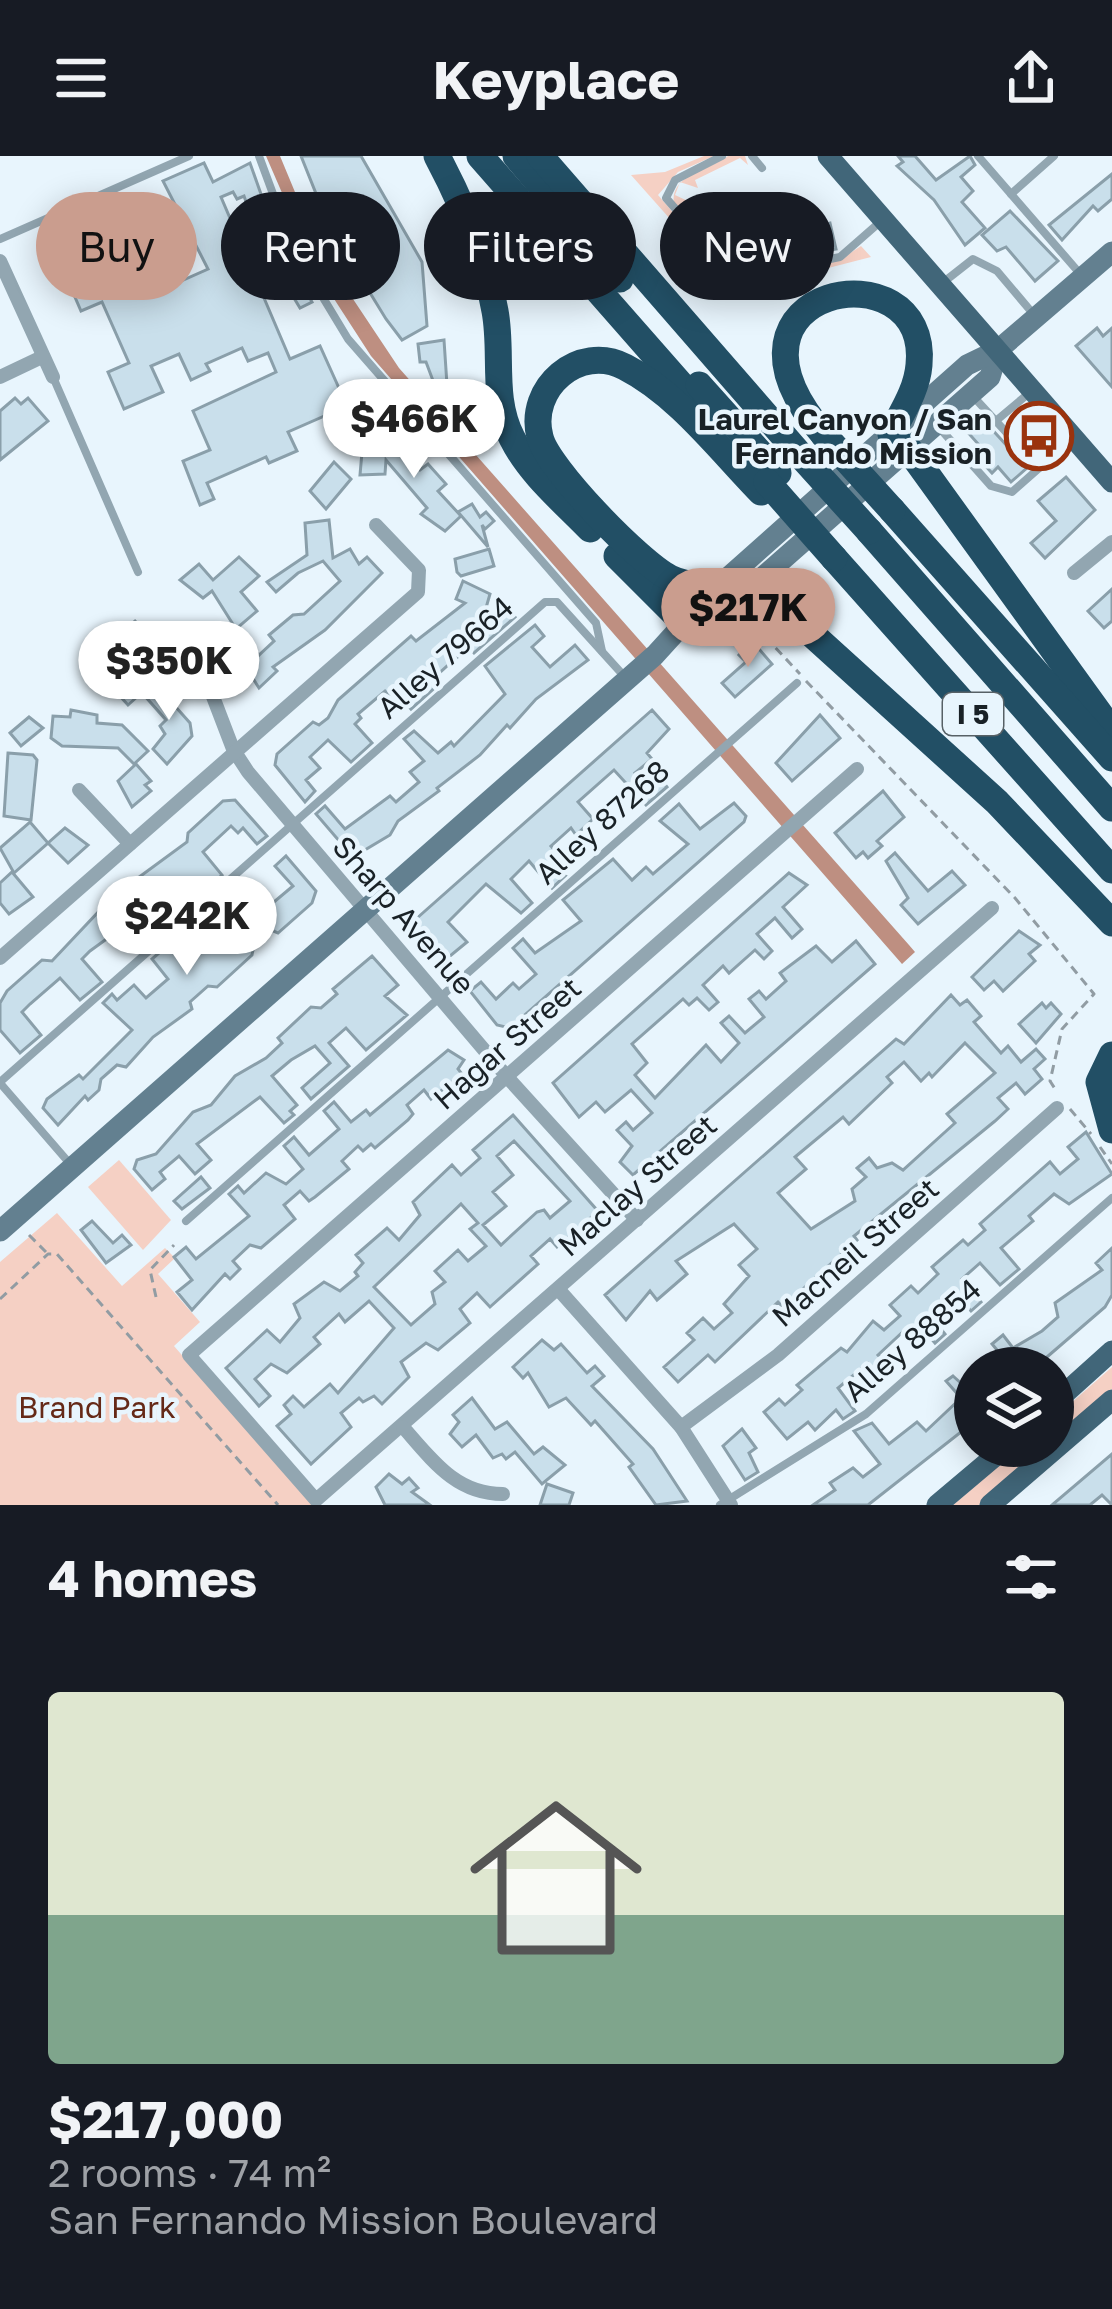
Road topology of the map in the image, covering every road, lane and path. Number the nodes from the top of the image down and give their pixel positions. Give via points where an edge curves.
1 (189, 156) edge
2 (259, 156) edge
3 (437, 156) edge
4 (480, 156) edge
5 (499, 156) edge
6 (516, 156) edge
7 (540, 156) edge
8 (722, 156) edge
9 (752, 156) edge
10 (828, 156) edge
11 (978, 156) edge
12 (1054, 156) edge
13 (762, 168) dead end
14 (1011, 194) junction
15 (883, 219) junction
16 (0, 238) edge
17 (1112, 252) edge
18 (0, 261) edge
19 (1083, 277) junction
20 (940, 285) junction
21 (1036, 317) junction
22 (701, 343) junction
23 (998, 350) junction
24 (42, 357) junction
25 (0, 377) edge
26 (53, 377) joint
27 (1033, 391) junction
28 (970, 394) junction
29 (997, 420) junction
30 (935, 423) junction
31 (1073, 438) junction
32 (899, 440) junction
33 (1039, 468) junction
34 (777, 476) junction
35 (1112, 482) edge
36 (376, 525) dead end
37 (1112, 542) edge
38 (839, 553) junction
39 (138, 572) dead end
40 (1074, 574) dead end
41 (716, 589) junction
42 (743, 600) junction
43 (686, 624) junction
44 (189, 634) dead end
45 (602, 651) junction
46 (640, 667) junction
47 (797, 683) dead end
48 (1112, 731) edge
49 (233, 749) junction
50 (1112, 758) edge
51 (857, 770) dead end
52 (80, 790) dead end
53 (1112, 808) edge
54 (290, 826) junction
55 (130, 844) junction
56 (1112, 848) edge
57 (1112, 870) edge
58 (992, 908) dead end
59 (364, 911) junction
60 (1112, 923) edge
61 (2, 953) edge
62 (440, 998) junction
63 (1112, 1055) edge
64 (508, 1078) junction
65 (0, 1082) edge
66 (1065, 1110) joint
67 (1112, 1130) edge
68 (72, 1166) junction
69 (1112, 1198) edge
70 (637, 1220) junction
71 (186, 1221) dead end
72 (0, 1232) edge
73 (29, 1234) dead end
74 (174, 1245) dead end
75 (48, 1254) junction
76 (559, 1290) junction
77 (156, 1297) dead end
78 (0, 1299) edge
79 (1112, 1351) edge
80 (1074, 1385) edge
81 (1112, 1400) edge
82 (403, 1427) junction
83 (681, 1427) junction
84 (982, 1467) edge
85 (503, 1494) dead end
86 (318, 1503) edge
87 (726, 1503) edge
88 (278, 1505) edge
89 (937, 1505) edge
90 (989, 1505) edge

1 - 16 lane
2 - 45 lane via 293,248 347,339 596,623
3 - 43 highway via 478,244 512,439 538,476
4 - 34 highway, I 5
5 - 34 highway
6 - 22 highway via 665,329
7 - 22 highway, I 5
8 - 15 lane via 675,180 666,197 736,278 840,257
9 - 13 lane
10 - 15 main road
11 - 14 lane
12 - 14 lane
14 - 19 lane
15 - 20 main road
17 - 19 main road
18 - 24 street
19 - 21 main road
20 - 21 lane via 973,259 998,271
20 - 23 main road
21 - 23 main road
22 - 34 highway, I 5
23 - 27 main road
23 - 28 main road via 990,376
23 - 32 main road via 973,360
24 - 25 street
24 - 26 street
26 - 39 lane
27 - 29 lane
27 - 31 main road
28 - 29 lane
28 - 30 main road
29 - 33 lane
30 - 32 main road
30 - 33 lane via 991,486 1012,492
31 - 33 lane
31 - 35 main road
32 - 41 main road
32 - 42 main road
32 - 48 highway
32 - 50 highway, bridge via 917,376 916,337 893,304 871,294 824,297 804,310 785,347 788,386
34 - 38 highway, I 5, bridge
34 - 41 highway via 628,368 581,363 542,396 540,439 555,466 666,576
34 - 53 highway, I 5, bridge via 869,531
36 - 49 street via 419,570 418,592
37 - 40 street
38 - 56 highway
38 - 57 highway, I 5
41 - 43 main road
42 - 43 main road
42 - 60 highway via 773,599 982,788
42 - 66 path via 1094,994 1062,1029 1050,1081
43 - 46 main road
44 - 49 street, Sharp Avenue
45 - 46 lane, Alley 79664
45 - 54 lane, Alley 79664 via 557,602 545,602
46 - 59 main road
47 - 62 lane, Alley 87268
49 - 54 street, Sharp Avenue
49 - 55 street
51 - 64 street, Hagar Street
52 - 55 street
54 - 59 street, Sharp Avenue
54 - 65 lane
55 - 61 street
58 - 70 street, Maclay Street
59 - 62 street, Sharp Avenue
59 - 68 main road
62 - 64 street, Sharp Avenue
62 - 71 lane, Alley 87268
63 - 67 highway via 1099,1082
64 - 70 street, Sharp Avenue
64 - 86 street, Hagar Street via 190,1355
65 - 68 lane
66 - 83 street, Macneil Street
68 - 72 main road
69 - 87 lane, Alley 88854 via 866,1414
70 - 76 street, Maclay Street
73 - 75 path
74 - 77 path via 150,1270
75 - 78 path
75 - 88 path via 57,1254
76 - 82 street, Maclay Street
76 - 83 street
79 - 80 main road
81 - 90 main road
82 - 85 street via 445,1474 475,1491
82 - 86 street, Maclay Street
83 - 87 street
84 - 89 main road

